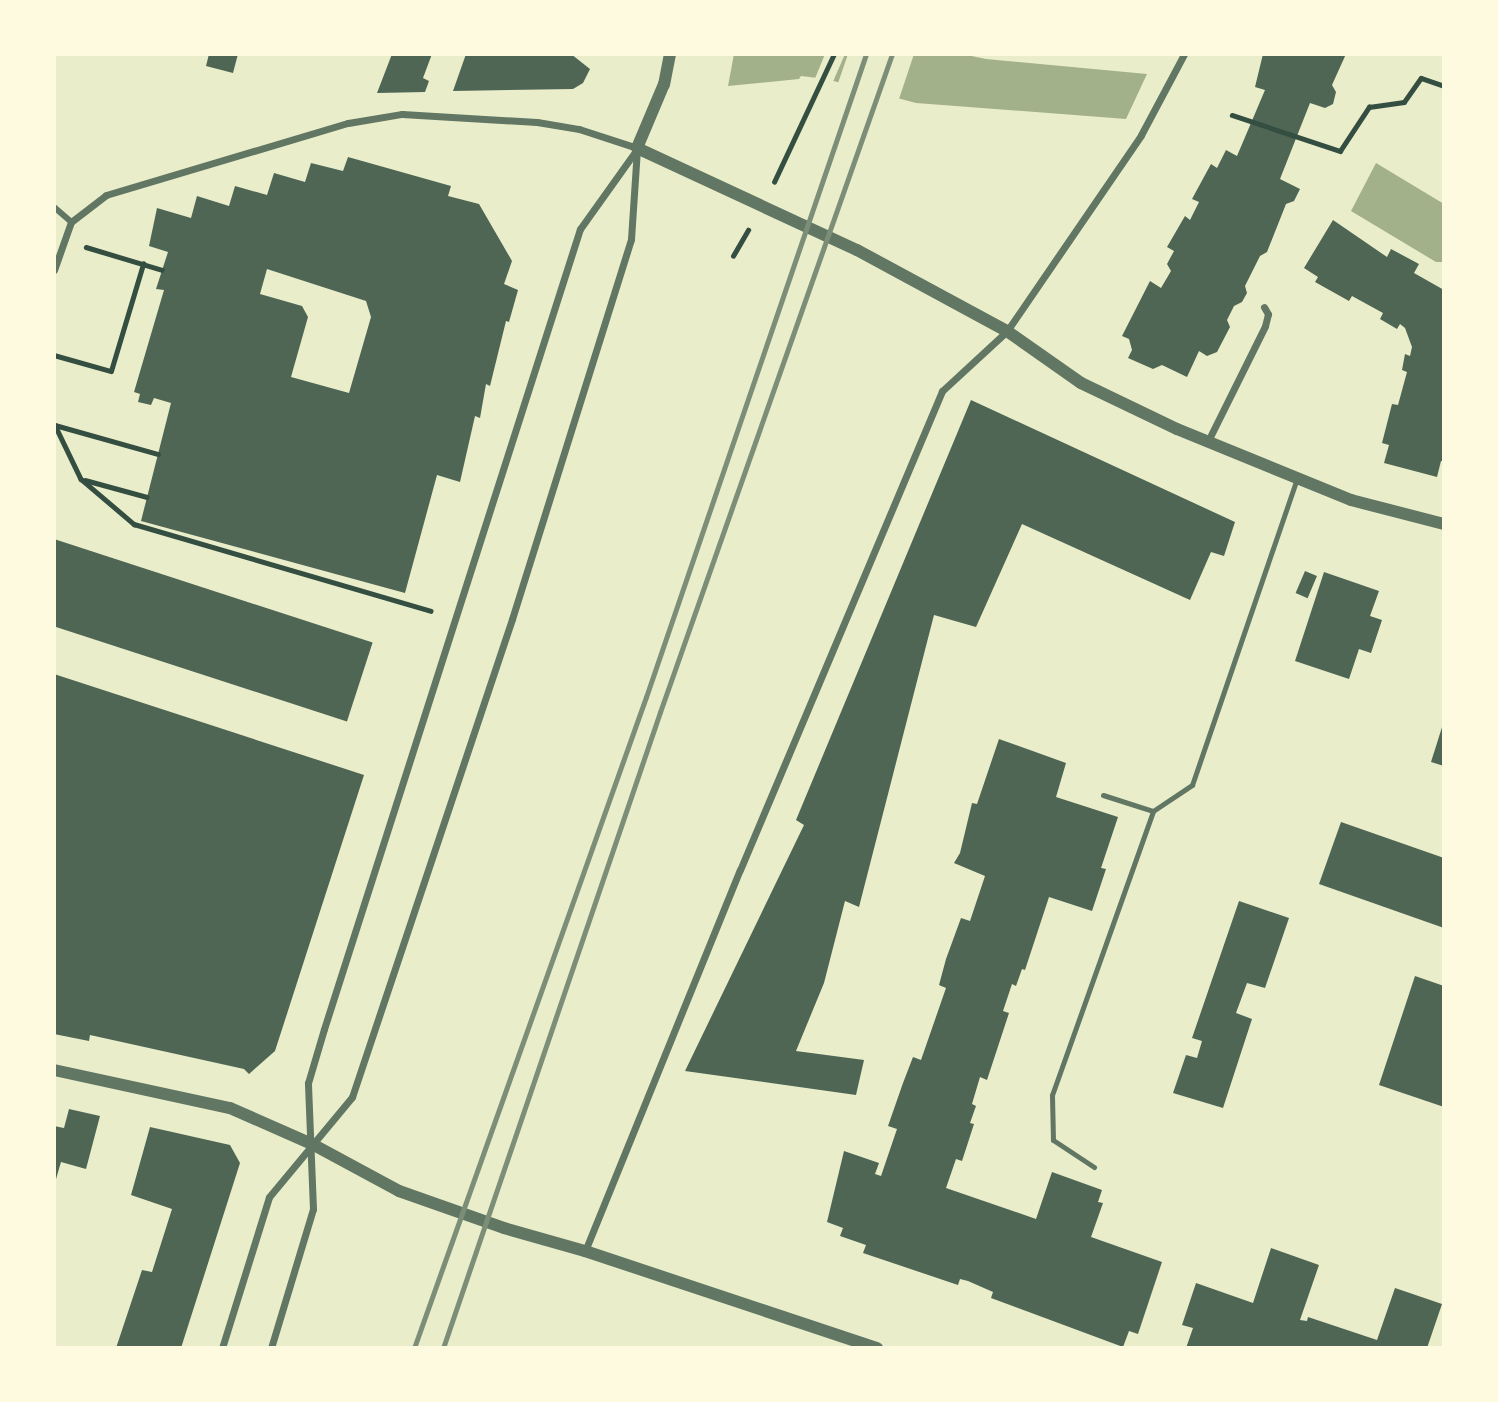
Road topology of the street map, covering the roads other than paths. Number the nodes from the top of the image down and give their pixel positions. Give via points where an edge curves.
1 (670, 54) edge
2 (1184, 54) edge
3 (637, 148) junction
4 (54, 207) edge
5 (71, 222) junction
6 (54, 270) edge
7 (1264, 307) dead end
8 (1007, 331) junction
9 (1208, 441) junction
10 (1297, 478) junction
11 (1444, 524) edge
12 (1103, 795) dead end
13 (1153, 811) junction
14 (54, 1070) edge
15 (312, 1144) junction
16 (1094, 1167) dead end
17 (585, 1251) junction
18 (222, 1348) edge
19 (271, 1348) edge
20 (877, 1348) edge

1 - 3 street via 664,84
2 - 8 street via 1141,135
3 - 5 street via 579,129 537,122 402,114 348,123 106,195
3 - 8 street via 857,250
3 - 15 street via 631,239 512,619 352,1097
3 - 15 street via 580,229 308,1083
4 - 5 street
5 - 6 street
7 - 9 street via 1268,314 1265,326
8 - 9 street via 1081,383
8 - 17 street via 942,391
9 - 10 street
10 - 11 street via 1351,500
10 - 13 lane via 1192,785
12 - 13 lane
13 - 16 lane via 1052,1095 1054,1140
14 - 15 street via 230,1108
15 - 17 street via 399,1191
15 - 18 street via 270,1197
15 - 19 street via 313,1209
17 - 20 street

